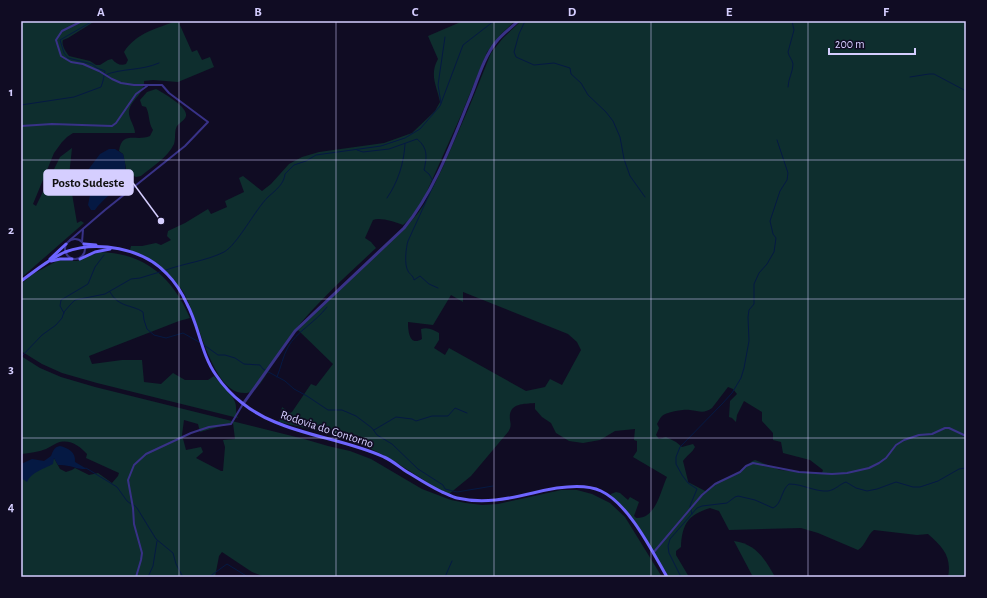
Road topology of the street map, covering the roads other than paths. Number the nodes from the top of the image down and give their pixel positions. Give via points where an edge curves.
1 (82, 21) edge
2 (518, 21) edge
3 (148, 85) junction
4 (21, 126) edge
5 (83, 230) junction
6 (70, 240) junction
7 (66, 244) junction
8 (84, 244) junction
9 (114, 248) junction
10 (65, 252) junction
11 (80, 258) junction
12 (72, 259) junction
13 (47, 262) junction
14 (21, 281) edge
15 (243, 404) junction
16 (966, 436) edge
17 (654, 554) junction
18 (136, 577) edge
19 (667, 577) edge

1 - 3 street via 62,31 56,40 61,56 112,79
2 - 15 street via 496,41 485,60 438,171 414,215 404,228 295,331
3 - 4 street via 136,94 112,126
3 - 5 street via 162,85 208,122 185,146
5 - 6 street
5 - 8 street
6 - 7 street
6 - 8 street via 76,239
7 - 10 street
7 - 13 main road
8 - 9 main road, Rodovia do Contorno
8 - 10 main road, Rodovia do Contorno
8 - 11 street via 85,254
9 - 11 main road
9 - 15 main road, Rodovia do Contorno via 144,257 167,273 188,306 215,374 227,390
10 - 12 street
10 - 13 main road, Rodovia do Contorno
11 - 12 street
12 - 13 main road
13 - 14 main road, Rodovia do Contorno
15 - 17 main road, Rodovia do Contorno via 274,422 384,457 427,485 455,498 481,502 554,488 588,487 602,491 627,513
15 - 18 street via 230,424 191,433 146,454 134,464 128,480 134,524 142,553
16 - 17 street via 949,428 919,435 900,442 879,463 848,473 799,472 753,463 715,484 702,495
17 - 19 main road, Rodovia do Contorno

